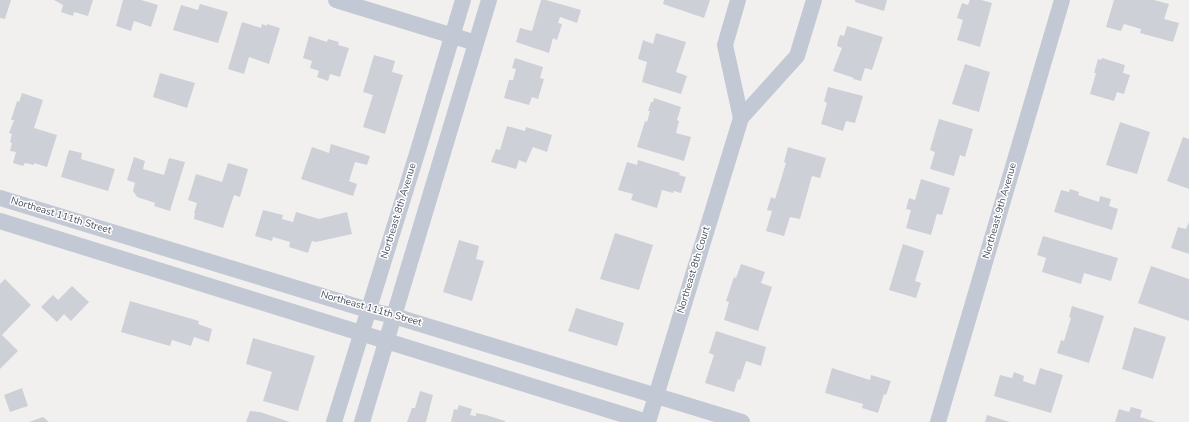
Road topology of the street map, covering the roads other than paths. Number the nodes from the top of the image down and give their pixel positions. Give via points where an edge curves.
1 (336, 0) edge
2 (463, 0) edge
3 (489, 0) edge
4 (738, 0) edge
5 (814, 0) edge
6 (1062, 0) edge
7 (452, 36) junction
8 (476, 43) junction
9 (741, 118) junction
10 (0, 198) edge
11 (0, 221) edge
12 (368, 310) junction
13 (394, 316) junction
14 (361, 333) junction
15 (387, 342) junction
16 (655, 396) junction
17 (334, 422) edge
18 (362, 422) edge
19 (648, 422) edge
20 (742, 422) edge
21 (938, 422) edge

1 - 7 street
2 - 7 street, Northeast 8th Avenue
3 - 8 street
4 - 9 street, Northeast 8th Court via 725,45
5 - 9 street, Northeast 8th Court via 797,56
6 - 21 street, Northeast 9th Avenue
7 - 8 street
7 - 12 street, Northeast 8th Avenue
8 - 13 street
9 - 16 street, Northeast 8th Court
10 - 12 street, Northeast 111th Street
11 - 14 street
12 - 13 street, Northeast 111th Street
12 - 14 street, Northeast 8th Avenue
13 - 15 street
13 - 16 street, Northeast 111th Street
14 - 15 street
14 - 17 street, Northeast 8th Avenue
15 - 18 street
15 - 19 street
16 - 19 street, Northeast 8th Court
16 - 20 street, Northeast 111th Street

